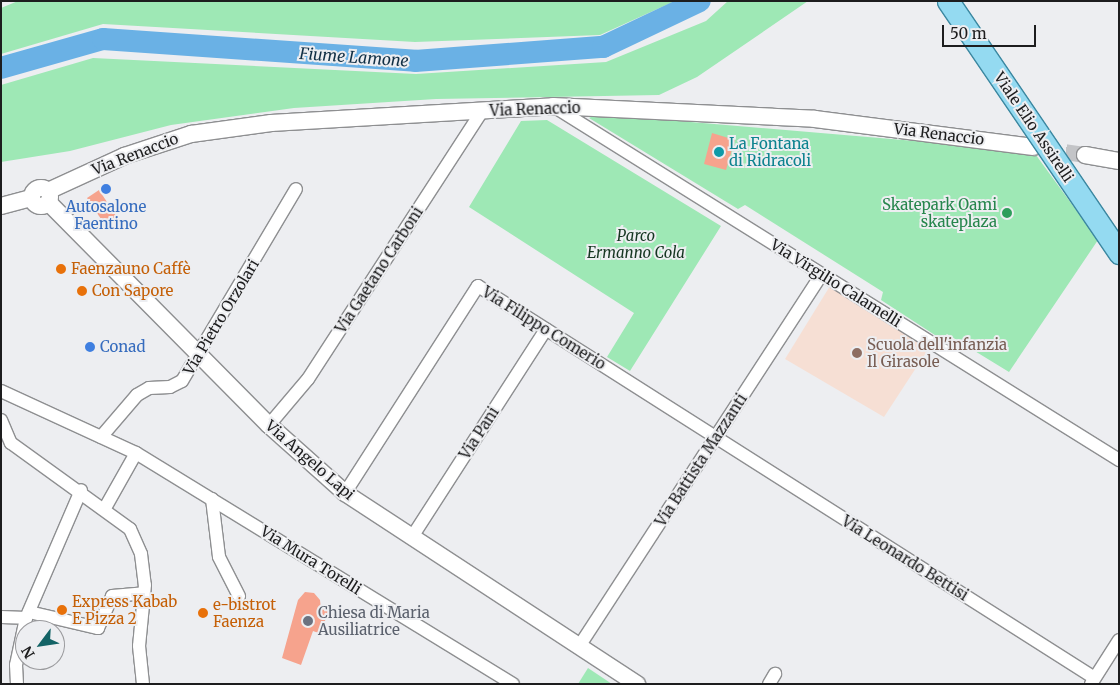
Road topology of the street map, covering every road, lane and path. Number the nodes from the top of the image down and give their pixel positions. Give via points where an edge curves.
1 (948, 1) edge
2 (964, 1) edge
3 (552, 106) junction
4 (482, 111) junction
5 (1033, 147) tunnel mouth
6 (1085, 155) tunnel mouth
7 (1119, 161) edge
8 (296, 189) dead end
9 (48, 196) junction
10 (1, 206) edge
11 (1119, 230) edge
12 (1119, 253) edge
13 (822, 274) junction
14 (546, 329) junction
15 (200, 356) junction
16 (1, 391) edge
17 (1, 420) edge
18 (269, 425) junction
19 (101, 437) junction
20 (716, 438) junction
21 (136, 453) junction
22 (1119, 460) edge
23 (81, 490) junction
24 (345, 493) junction
25 (212, 499) junction
26 (105, 508) junction
27 (412, 537) junction
28 (144, 593) junction
29 (239, 596) dead end
30 (27, 615) junction
31 (1, 617) edge
32 (1119, 640) edge
33 (580, 645) junction
34 (1092, 681) edge
35 (17, 684) edge
36 (144, 684) edge
37 (513, 684) edge
38 (637, 684) edge

1 - 12 main road, Viale Elio Assirelli, bridge
2 - 11 main road, Viale Elio Assirelli
3 - 4 street, Via Renaccio
3 - 5 street, Via Renaccio via 815,119
3 - 13 street, Via Virgilio Calamelli
4 - 9 street, Via Renaccio via 271,123 190,134 124,156
4 - 18 street, Via Gaetano Carboni via 308,379
6 - 7 street
8 - 15 street, Via Pietro Orzolari
9 - 10 street via 40,206 32,198
9 - 15 street, Via Angelo Lapi
13 - 20 street, Via Battista Mazzanti
13 - 22 street, Via Virgilio Calamelli
14 - 20 street, Via Filippo Comerio
14 - 24 street, Via Filippo Comerio via 478,286
14 - 27 street, Via Pani
15 - 18 street, Via Angelo Lapi
15 - 19 street, Via Pietro Orzolari via 182,381 170,387 149,388 137,395
16 - 19 street, Via Mura Torelli
17 - 23 street via 11,443
18 - 24 street, Via Angelo Lapi
19 - 21 street, Via Mura Torelli
20 - 33 street, Via Battista Mazzanti
20 - 34 street, Via Leonardo Bettisi
21 - 25 street, Via Mura Torelli
21 - 26 street
23 - 26 street
23 - 30 street
24 - 27 street, Via Angelo Lapi
25 - 29 street via 219,557
25 - 37 street, Via Mura Torelli
26 - 28 street via 130,529 140,554
27 - 33 street, Via Angelo Lapi
28 - 30 street via 112,596 98,628
28 - 36 street via 139,646
30 - 31 street
30 - 35 street via 16,665
32 - 34 street
33 - 38 street, Via Angelo Lapi

